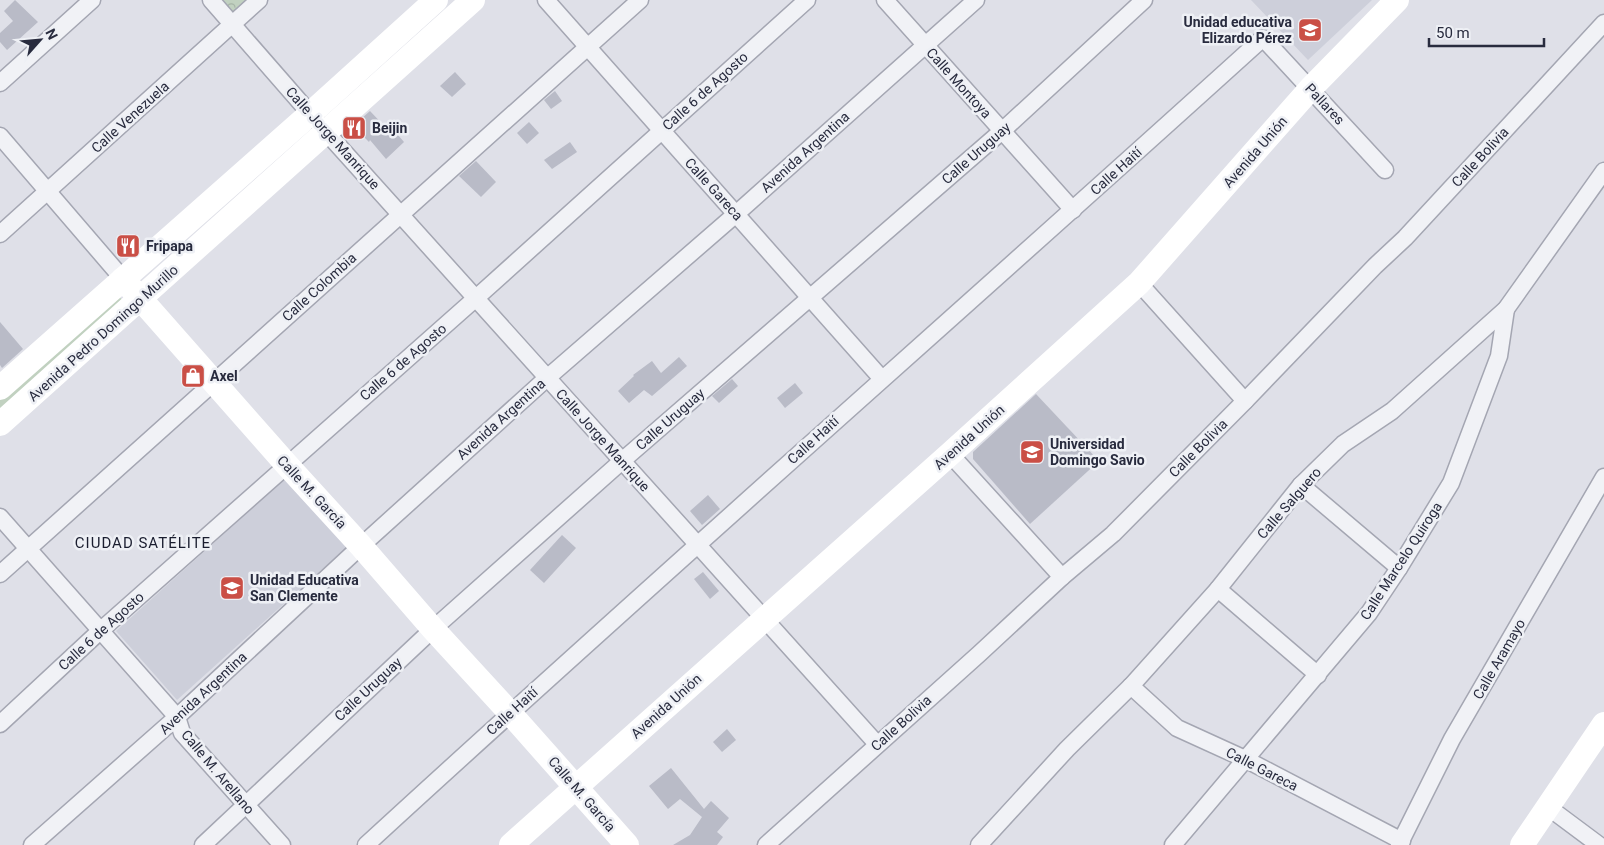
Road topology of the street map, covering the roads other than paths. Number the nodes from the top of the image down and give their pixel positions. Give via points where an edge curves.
1 (92, 0) edge
2 (211, 0) edge
3 (259, 0) edge
4 (436, 0) edge
5 (473, 0) edge
6 (546, 0) edge
7 (640, 0) edge
8 (807, 0) edge
9 (885, 0) edge
10 (976, 0) edge
11 (1144, 0) edge
12 (1397, 0) edge
13 (1604, 23) edge
14 (232, 24) junction
15 (1263, 38) joint
16 (926, 45) junction
17 (587, 46) junction
18 (0, 83) edge
19 (1311, 88) junction
20 (310, 114) junction
21 (662, 130) junction
22 (1002, 131) junction
23 (327, 133) junction
24 (0, 136) edge
25 (1385, 170) dead end
26 (1604, 171) edge
27 (49, 191) junction
28 (1073, 210) junction
29 (400, 214) junction
30 (736, 214) junction
31 (0, 234) edge
32 (123, 279) junction
33 (1139, 284) junction
34 (476, 298) junction
35 (810, 298) junction
36 (141, 299) junction
37 (1506, 309) junction
38 (547, 378) junction
39 (882, 379) junction
40 (214, 382) junction
41 (0, 388) edge
42 (1245, 401) junction
43 (0, 424) edge
44 (950, 454) junction
45 (623, 460) junction
46 (286, 465) junction
47 (1604, 477) edge
48 (1301, 486) junction
49 (0, 517) edge
50 (697, 544) junction
51 (361, 546) junction
52 (28, 549) junction
53 (1399, 568) junction
54 (0, 574) edge
55 (1062, 576) junction
56 (1218, 589) junction
57 (764, 618) junction
58 (433, 629) junction
59 (100, 632) junction
60 (1318, 675) junction
61 (1131, 686) junction
62 (510, 713) junction
63 (177, 717) junction
64 (0, 724) edge
65 (1604, 724) edge
66 (877, 744) junction
67 (1245, 759) junction
68 (575, 786) junction
69 (246, 805) junction
70 (1548, 807) junction
71 (986, 842) edge
72 (1400, 843) edge
73 (32, 845) edge
74 (203, 845) edge
75 (282, 845) edge
76 (366, 845) edge
77 (511, 845) edge
78 (627, 845) edge
79 (766, 845) edge
80 (1173, 845) edge
81 (1522, 845) edge
82 (1599, 845) edge

1 - 18 street
2 - 14 street, Calle Jorge Manrique
3 - 14 street, Calle Venezuela
4 - 20 street, Avenida Pedro Domingo Murillo
5 - 23 street, Avenida Pedro Domingo Murillo
6 - 17 street, Calle Gareca
7 - 17 street, Calle Colombia
8 - 21 street, Calle 6 de Agosto
9 - 16 street, Calle Montoya
10 - 16 street, Avenida Argentina
11 - 22 street, Calle Uruguay
12 - 19 street, Avenida Unión
13 - 42 street, Calle Bolivia via 1405,238
14 - 20 street, Calle Jorge Manrique
14 - 27 street, Calle Venezuela
15 - 19 street, Pallares
15 - 28 street, Calle Haití
16 - 22 street, Calle Montoya
16 - 30 street, Avenida Argentina
17 - 21 street, Calle Gareca
17 - 29 street, Calle Colombia
19 - 25 street, Pallares
19 - 33 street, Avenida Unión
20 - 23 street, Calle Jorge Manrique
20 - 32 street, Avenida Pedro Domingo Murillo
21 - 30 street, Calle Gareca
21 - 34 street, Calle 6 de Agosto
22 - 28 street, Calle Montoya
22 - 35 street, Calle Uruguay
23 - 29 street, Calle Jorge Manrique
23 - 36 street, Avenida Pedro Domingo Murillo
24 - 27 street, Calle M. García
26 - 37 street, Calle Salguero
27 - 31 street, Calle Venezuela
27 - 32 street, Calle M. García
28 - 39 street, Calle Haití
29 - 34 street, Calle Jorge Manrique
29 - 40 street, Calle Colombia
30 - 35 street, Calle Gareca
30 - 38 street, Avenida Argentina
32 - 36 street, Calle M. García
32 - 41 street, Avenida Pedro Domingo Murillo
33 - 42 street
33 - 44 street, Avenida Unión
34 - 38 street, Calle Jorge Manrique
34 - 46 street, Calle 6 de Agosto
35 - 39 street, Calle Gareca
35 - 45 street, Calle Uruguay
36 - 40 street, Calle M. García
36 - 43 street, Avenida Pedro Domingo Murillo
37 - 48 street, Calle Salguero via 1392,411 1342,444
37 - 53 street, Calle Marcelo Quiroga via 1499,356 1451,483
38 - 45 street, Calle Jorge Manrique
38 - 51 street, Avenida Argentina
39 - 50 street, Calle Haití
40 - 46 street, Calle M. García
40 - 52 street, Calle Colombia
42 - 55 street, Calle Bolivia via 1112,534
44 - 55 street
44 - 57 street, Avenida Unión
45 - 50 street, Calle Jorge Manrique
45 - 58 street, Calle Uruguay
46 - 51 street, Calle M. García
46 - 59 street, Calle 6 de Agosto
47 - 72 street, Calle Aramayo via 1452,739
48 - 53 street
48 - 56 street, Calle Salguero
49 - 52 street, Calle M. Arellano
50 - 57 street, Calle Jorge Manrique
50 - 62 street, Calle Haití
51 - 58 street, Calle M. García
51 - 63 street, Avenida Argentina
52 - 54 street, Calle Colombia
52 - 59 street, Calle M. Arellano
53 - 60 street, Calle Marcelo Quiroga via 1369,613
55 - 66 street, Calle Bolivia via 980,654
56 - 60 street
56 - 61 street, Calle Salguero
57 - 66 street, Calle Jorge Manrique
57 - 68 street, Avenida Unión
58 - 62 street, Calle M. García
58 - 69 street, Calle Uruguay
59 - 63 street, Calle M. Arellano
59 - 64 street, Calle 6 de Agosto
60 - 67 street, Calle Marcelo Quiroga
61 - 67 street, Calle Gareca via 1177,728
61 - 71 street, Calle Salguero via 1067,749
62 - 68 street, Calle M. García
62 - 76 street, Calle Haití
63 - 69 street, Calle M. Arellano via 182,734
63 - 73 street, Avenida Argentina
65 - 70 street
66 - 79 street, Calle Bolivia
67 - 72 street, Calle Gareca
67 - 80 street, Calle Marcelo Quiroga
68 - 77 street, Avenida Unión
68 - 78 street, Calle M. García
69 - 74 street, Calle Uruguay
69 - 75 street, Calle M. Arellano
70 - 81 street
70 - 82 street

